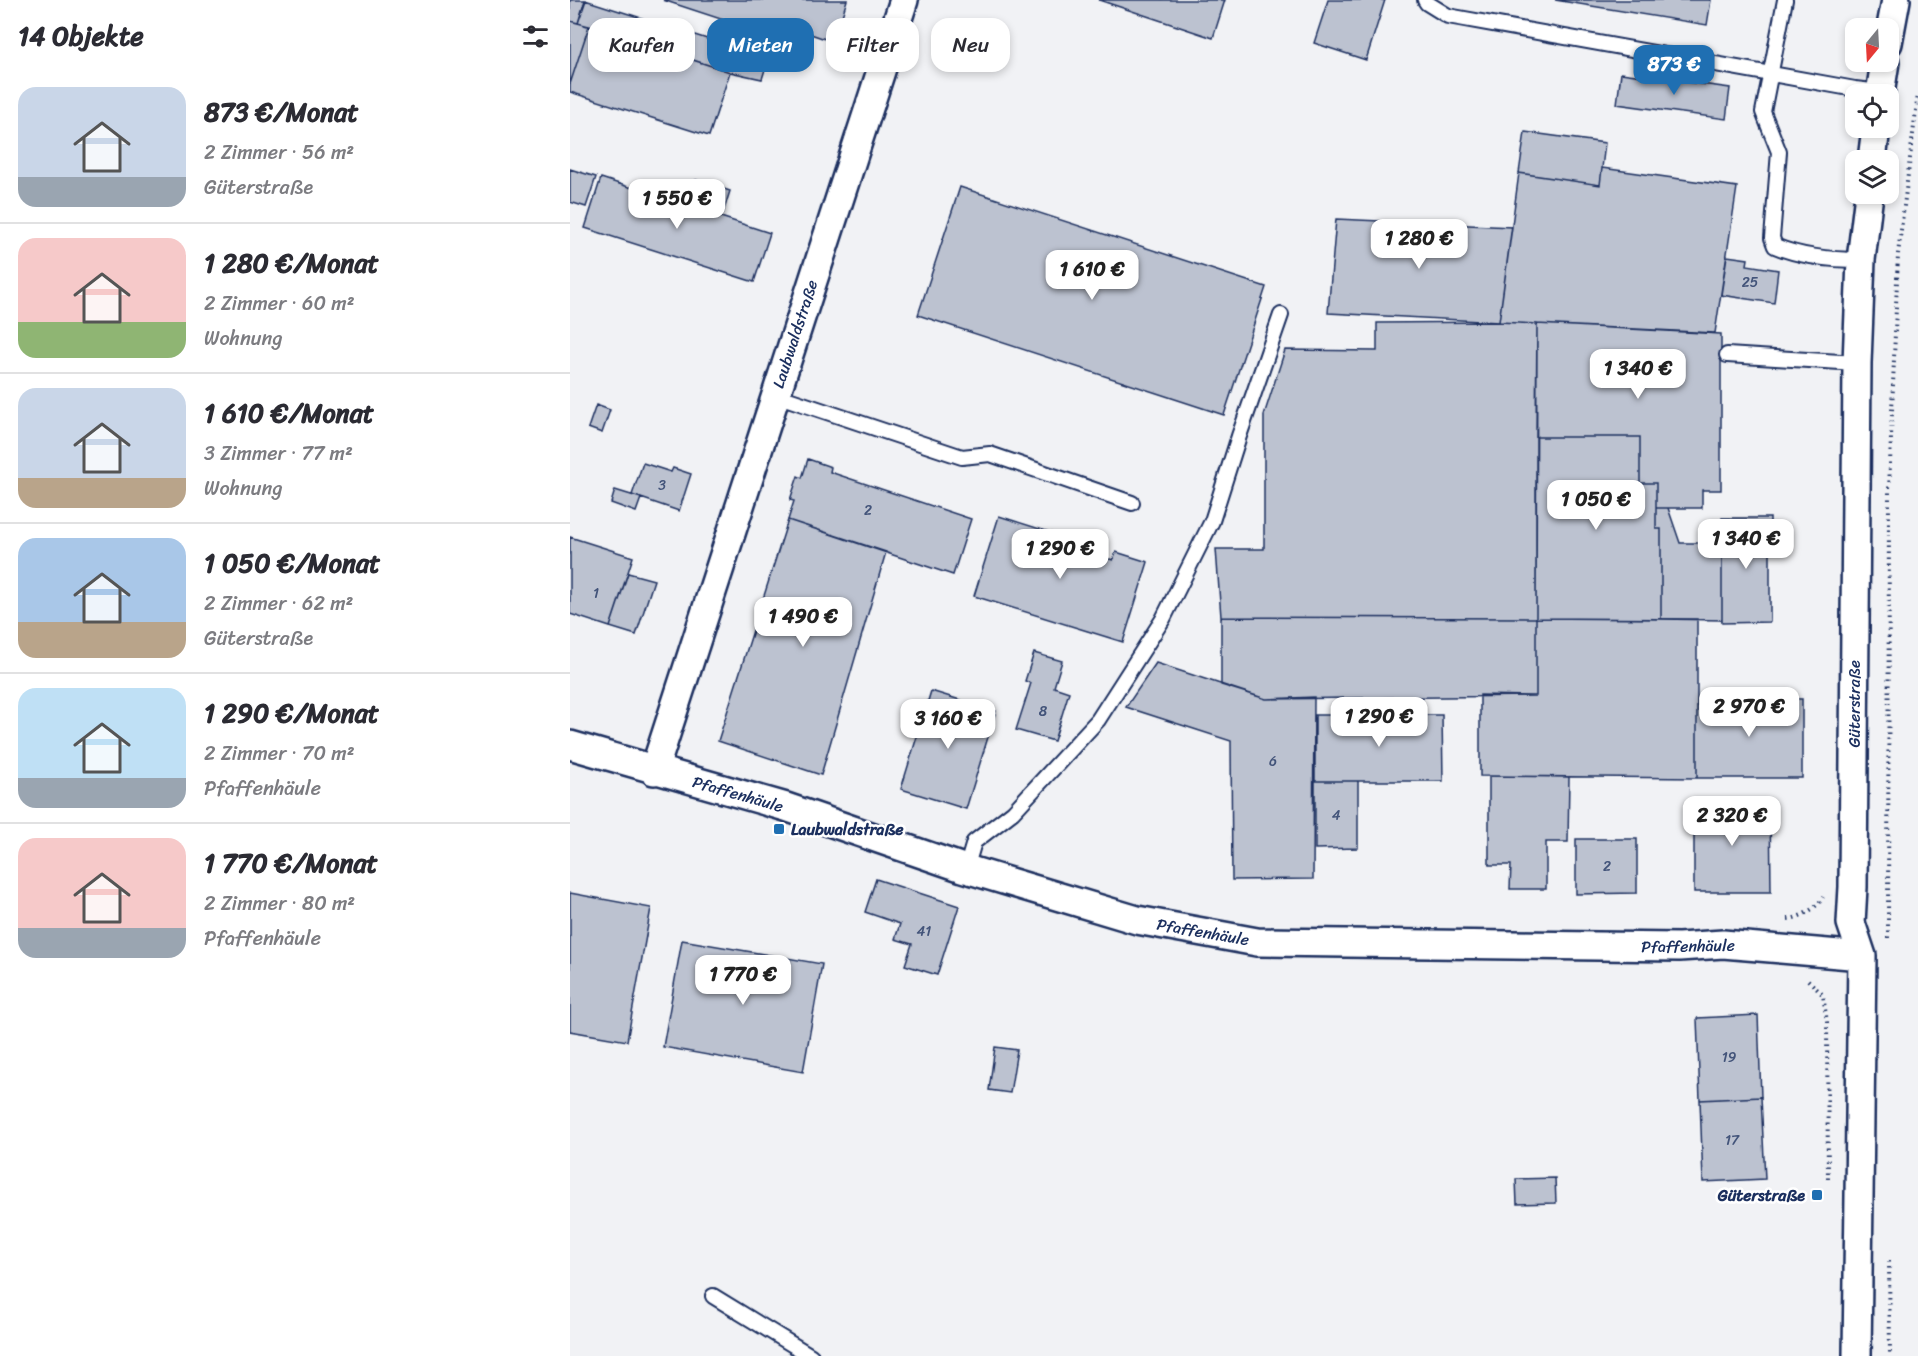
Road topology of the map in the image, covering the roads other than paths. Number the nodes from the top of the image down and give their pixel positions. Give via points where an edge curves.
1 (904, 0) edge
2 (1425, 0) edge
3 (1785, 0) edge
4 (1896, 0) edge
5 (1893, 18) edge
6 (1769, 73) junction
7 (1845, 87) edge
8 (1868, 204) edge
9 (1861, 260) junction
10 (1281, 315) dead end
11 (1727, 355) dead end
12 (1857, 363) junction
13 (776, 395) junction
14 (1132, 503) dead end
15 (570, 745) edge
16 (654, 771) junction
17 (966, 869) junction
18 (1863, 956) junction
19 (713, 1296) dead end
20 (811, 1356) edge
21 (1857, 1356) edge

1 - 13 street, Laubwaldstraße
2 - 6 lane via 1448,16
3 - 6 lane
4 - 5 street
6 - 7 lane
6 - 9 lane via 1763,112 1779,152 1772,238 1775,246 1838,260
8 - 9 street, Güterstraße
9 - 12 street, Güterstraße
10 - 17 lane via 1212,521 1163,619 1098,720 1013,812 974,842
11 - 12 lane
12 - 18 street, Güterstraße via 1851,923
13 - 14 lane via 962,457 990,454
13 - 16 street, Laubwaldstraße
15 - 16 street, Pfaffenhäule
16 - 17 street, Pfaffenhäule via 786,807
17 - 18 street, Pfaffenhäule via 1137,920 1257,942 1679,947 1723,944
18 - 21 street, Güterstraße
19 - 20 lane

